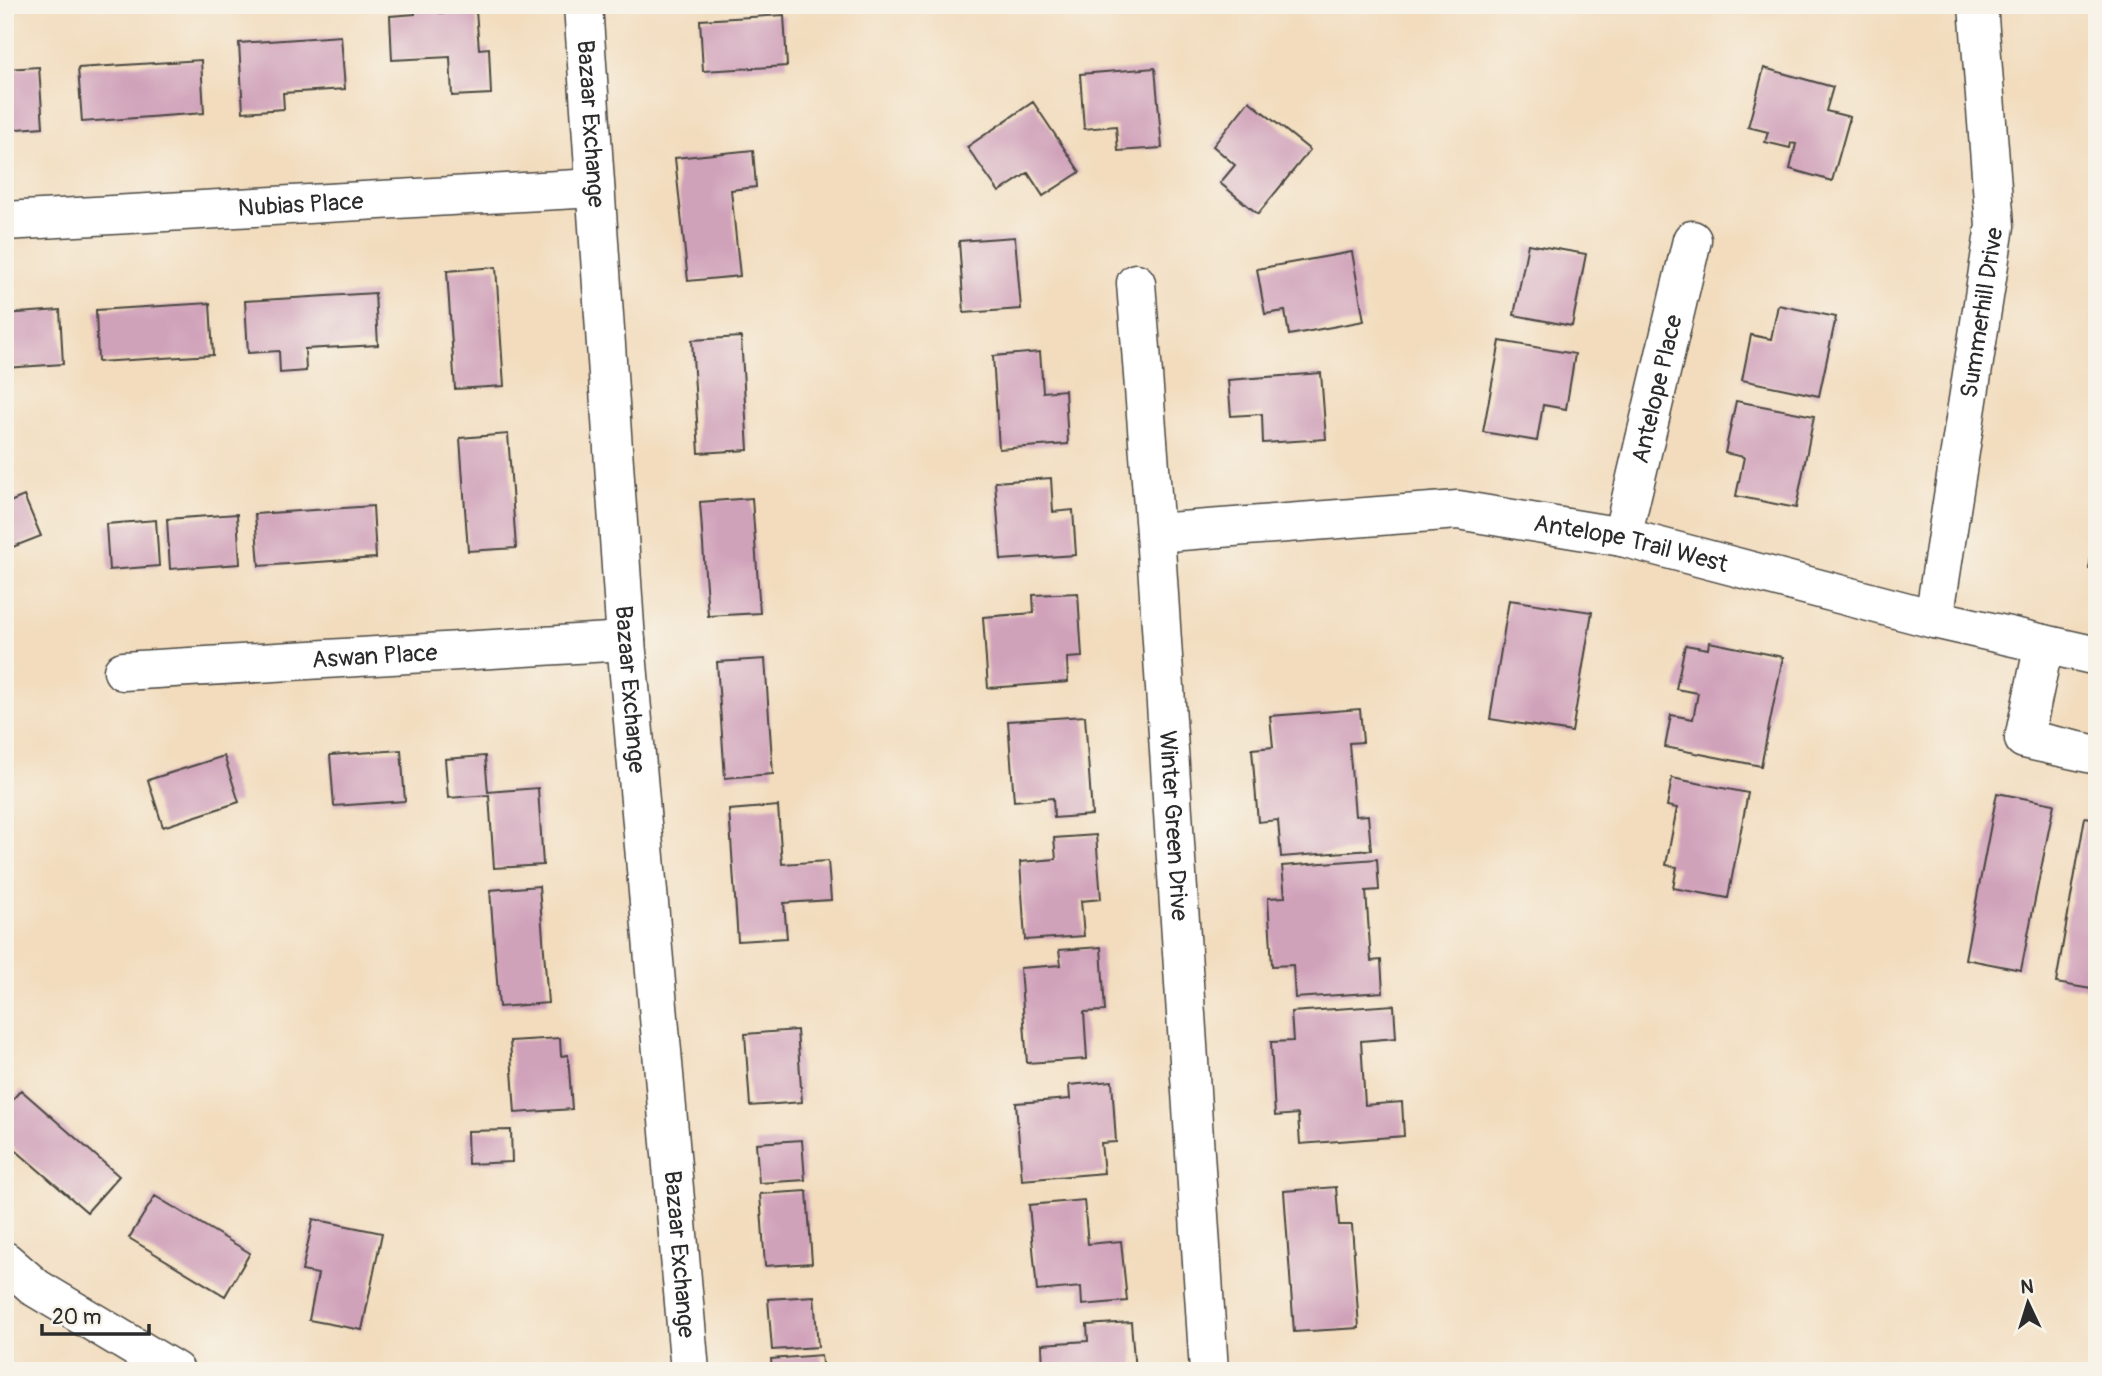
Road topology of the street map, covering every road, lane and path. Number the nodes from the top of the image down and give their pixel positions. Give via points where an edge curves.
1 (583, 5) edge
2 (1978, 5) edge
3 (595, 188) junction
4 (5, 221) edge
5 (1692, 240) dead end
6 (1136, 283) dead end
7 (1155, 533) junction
8 (1622, 537) junction
9 (1934, 619) junction
10 (626, 641) junction
11 (2044, 644) junction
12 (2097, 656) edge
13 (123, 671) dead end
14 (2097, 755) edge
15 (5, 1261) edge
16 (175, 1371) edge
17 (690, 1371) edge
18 (1209, 1371) edge

1 - 3 street, Bazaar Exchange
2 - 9 street, Summerhill Drive via 1995,226
3 - 4 street, Nubias Place
3 - 10 street, Bazaar Exchange
5 - 8 street, Antelope Place
6 - 7 street, Winter Green Drive
7 - 8 street, Antelope Trail West via 1458,510
7 - 18 street, Winter Green Drive
8 - 9 street, Antelope Trail West
9 - 11 street, Antelope Trail West
10 - 13 street, Aswan Place
10 - 17 street, Bazaar Exchange
11 - 12 street, Antelope Trail West
11 - 14 street via 2024,739
15 - 16 street via 36,1288

